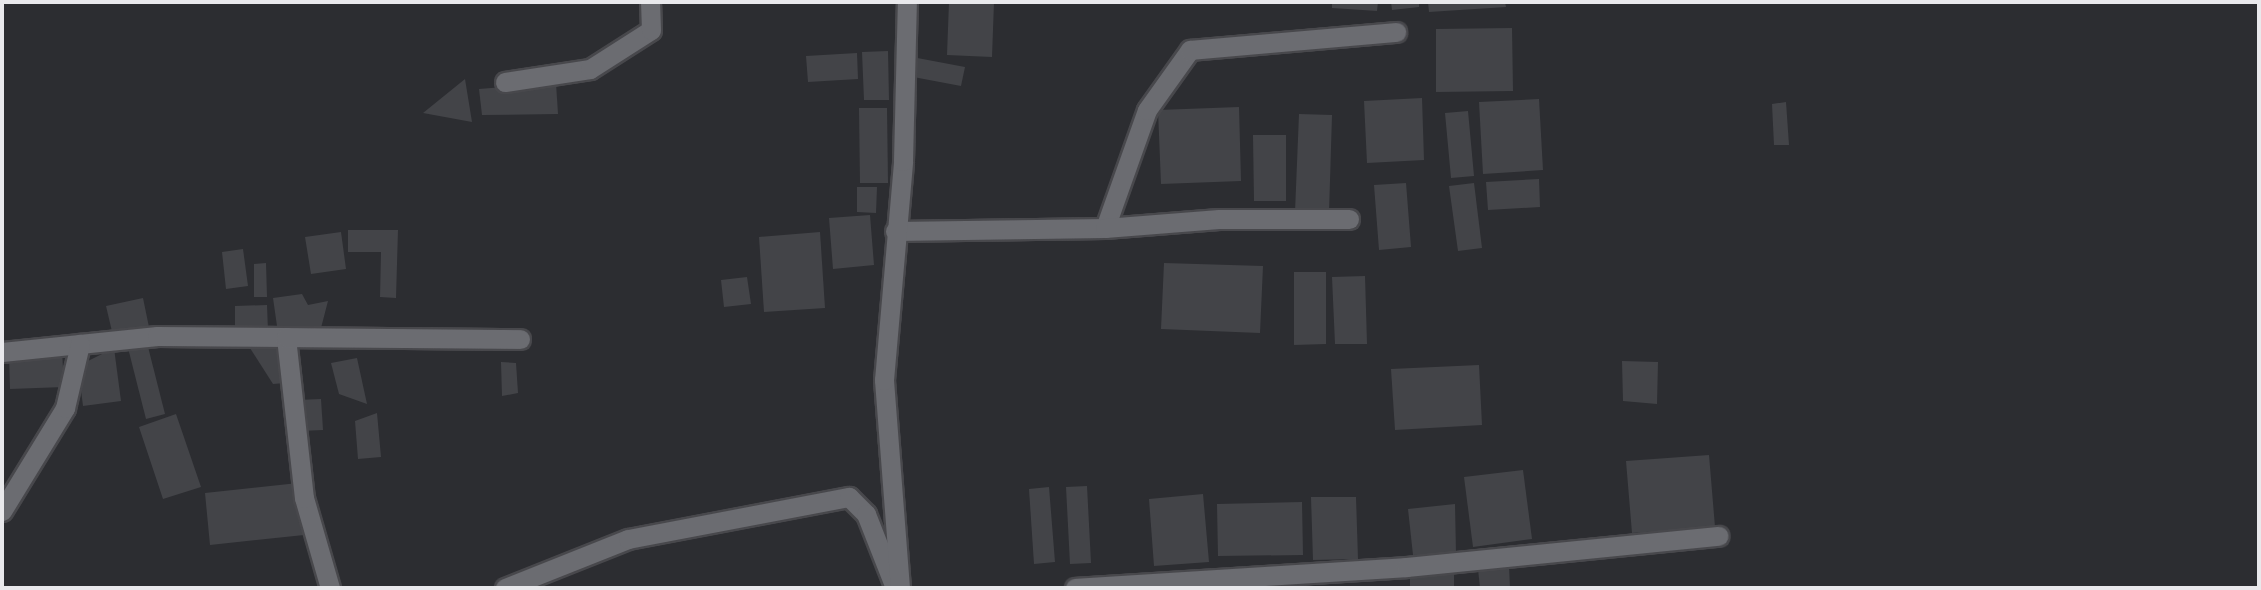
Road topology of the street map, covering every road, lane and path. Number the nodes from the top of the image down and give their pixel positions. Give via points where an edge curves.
1 (650, 2) edge
2 (907, 2) edge
3 (1396, 32) dead end
4 (505, 82) dead end
5 (1349, 219) dead end
6 (1105, 228) junction
7 (895, 231) junction
8 (286, 337) junction
9 (520, 339) dead end
10 (79, 344) junction
11 (2, 352) edge
12 (2, 511) edge
13 (1718, 536) dead end
14 (330, 588) edge
15 (505, 588) edge
16 (897, 588) edge
17 (1075, 588) edge

1 - 4 street via 651,30 590,69
2 - 7 street via 903,161
3 - 6 street via 1189,50 1147,110
5 - 6 street via 1219,219
6 - 7 street
7 - 16 street via 884,380
8 - 9 street
8 - 10 street via 157,336
8 - 14 street via 304,498
10 - 11 street
10 - 12 street via 65,408
13 - 17 street via 1406,567
15 - 16 street via 628,539 849,497 866,514

